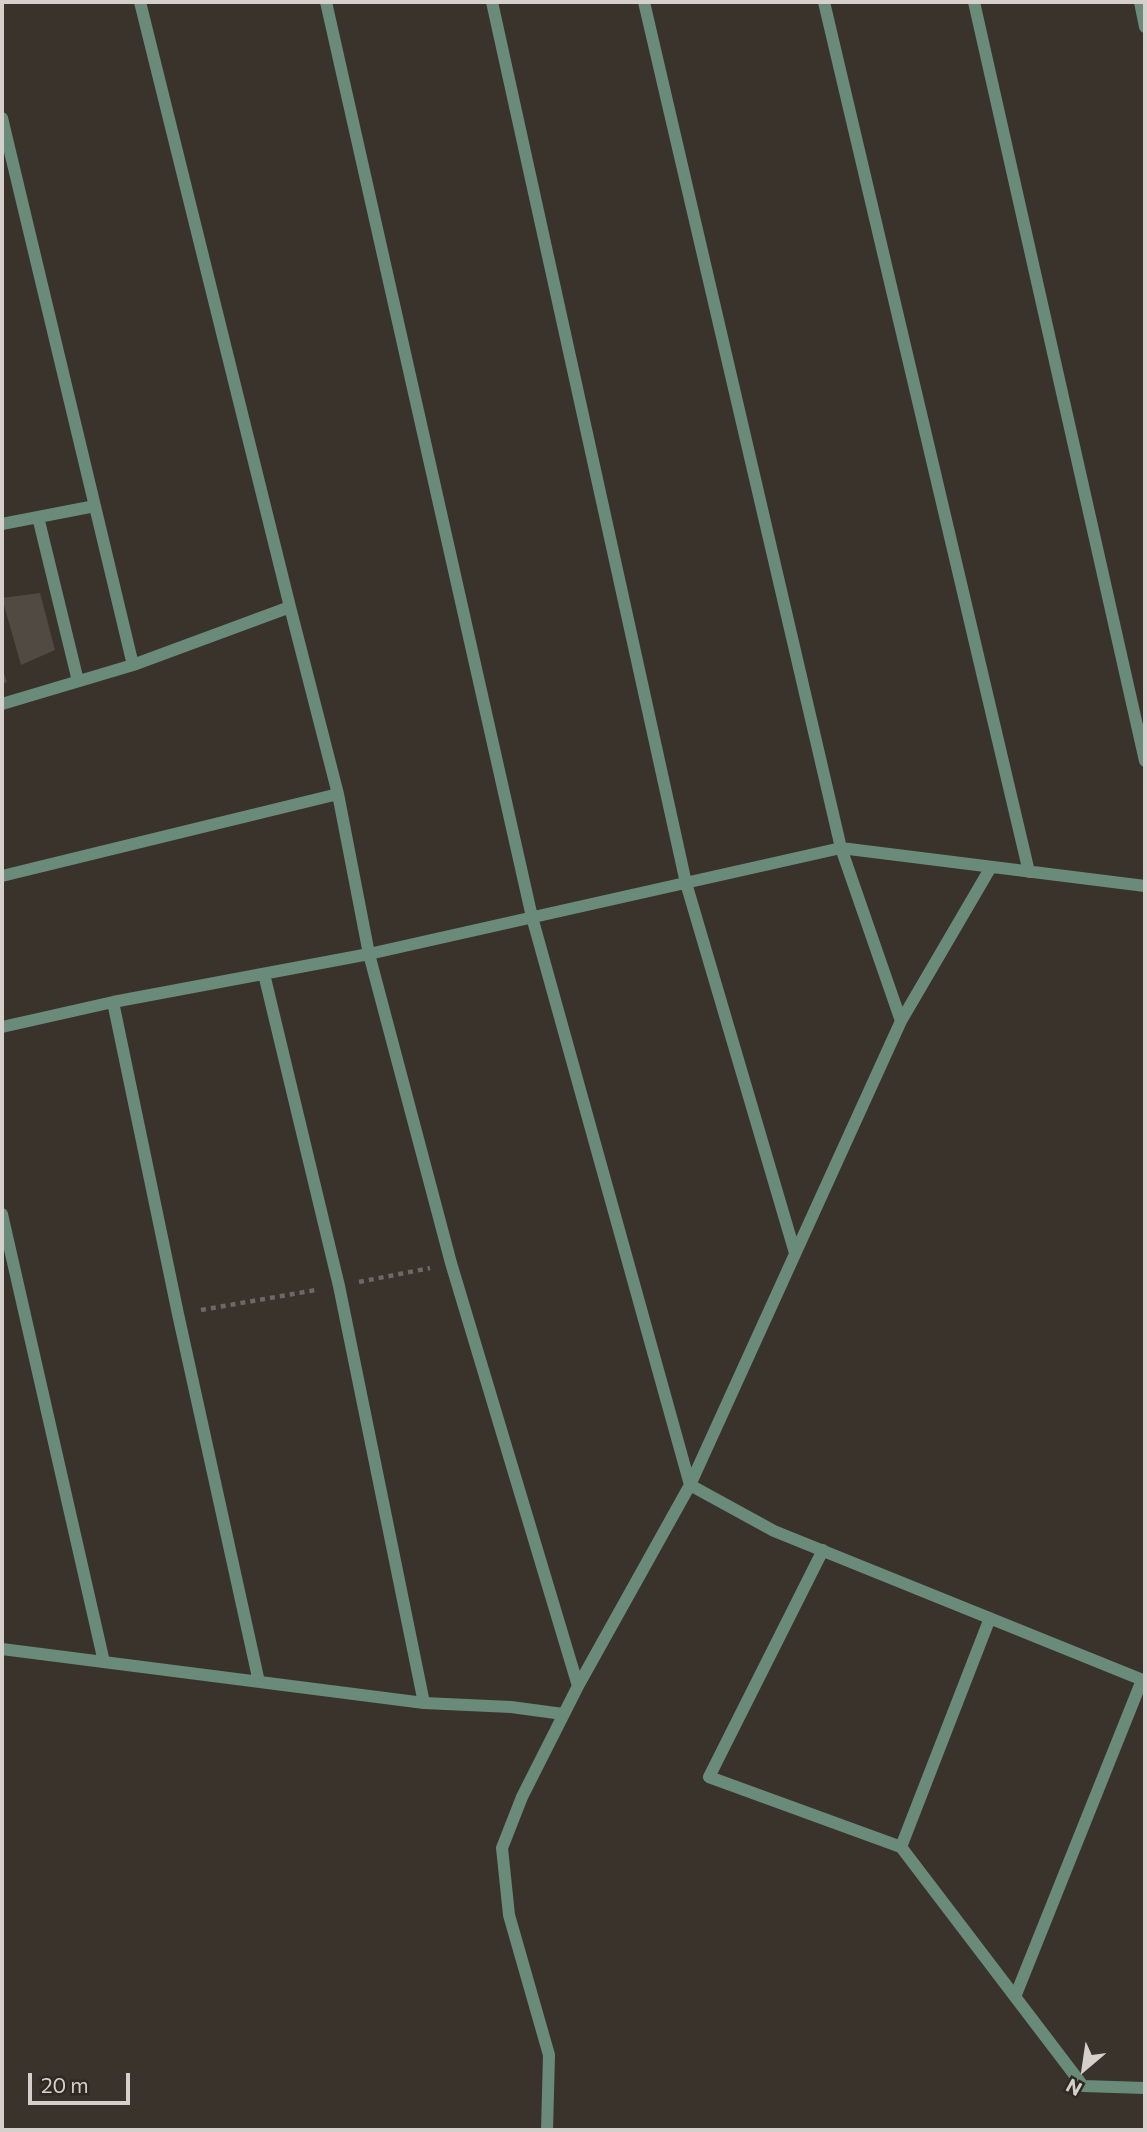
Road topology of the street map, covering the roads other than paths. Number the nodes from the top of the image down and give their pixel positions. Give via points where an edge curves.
1 (141, 2) edge
2 (326, 2) edge
3 (492, 2) edge
4 (644, 2) edge
5 (824, 2) edge
6 (974, 2) edge
7 (1140, 2) edge
8 (1145, 27) edge
9 (2, 118) edge
10 (95, 506) junction
11 (38, 517) junction
12 (2, 524) edge
13 (290, 607) junction
14 (133, 665) junction
15 (78, 681) junction
16 (2, 704) edge
17 (1145, 761) edge
18 (338, 794) junction
19 (841, 848) junction
20 (991, 867) junction
21 (1029, 872) junction
22 (2, 876) edge
23 (686, 883) junction
24 (1145, 886) edge
25 (532, 917) junction
26 (369, 954) junction
27 (264, 974) junction
28 (113, 1002) junction
29 (901, 1021) junction
30 (2, 1027) edge
31 (2, 1214) edge
32 (795, 1253) junction
33 (690, 1485) junction
34 (823, 1550) junction
35 (990, 1618) junction
36 (2, 1649) edge
37 (104, 1662) junction
38 (1144, 1680) edge
39 (259, 1682) junction
40 (578, 1686) junction
41 (424, 1703) junction
42 (563, 1714) junction
43 (901, 1847) junction
44 (1015, 1997) junction
45 (1145, 2088) edge
46 (547, 2130) edge

1 - 13 street
2 - 25 street
3 - 23 street
4 - 19 street
5 - 21 street
6 - 17 street
7 - 8 street
9 - 10 street
10 - 11 street
10 - 14 street
11 - 12 street
11 - 15 street
13 - 14 street
13 - 18 street
14 - 15 street
15 - 16 street
18 - 22 street
18 - 26 street
19 - 20 street
19 - 23 street
19 - 29 street
20 - 21 street
20 - 29 street
21 - 24 street
23 - 25 street
23 - 32 street
25 - 26 street
25 - 33 street
26 - 27 street
26 - 40 street via 451,1263
27 - 28 street
27 - 41 street via 339,1286
28 - 30 street
28 - 39 street
29 - 32 street
31 - 37 street
32 - 33 street
33 - 34 street via 774,1531
33 - 40 street
34 - 35 street
34 - 43 street via 709,1777
35 - 38 street
35 - 43 street
36 - 37 street
37 - 39 street
38 - 44 street
39 - 41 street
40 - 42 street
41 - 42 street via 511,1706
42 - 46 street via 502,1848 509,1915 549,2055
43 - 44 street
44 - 45 street via 1083,2086

